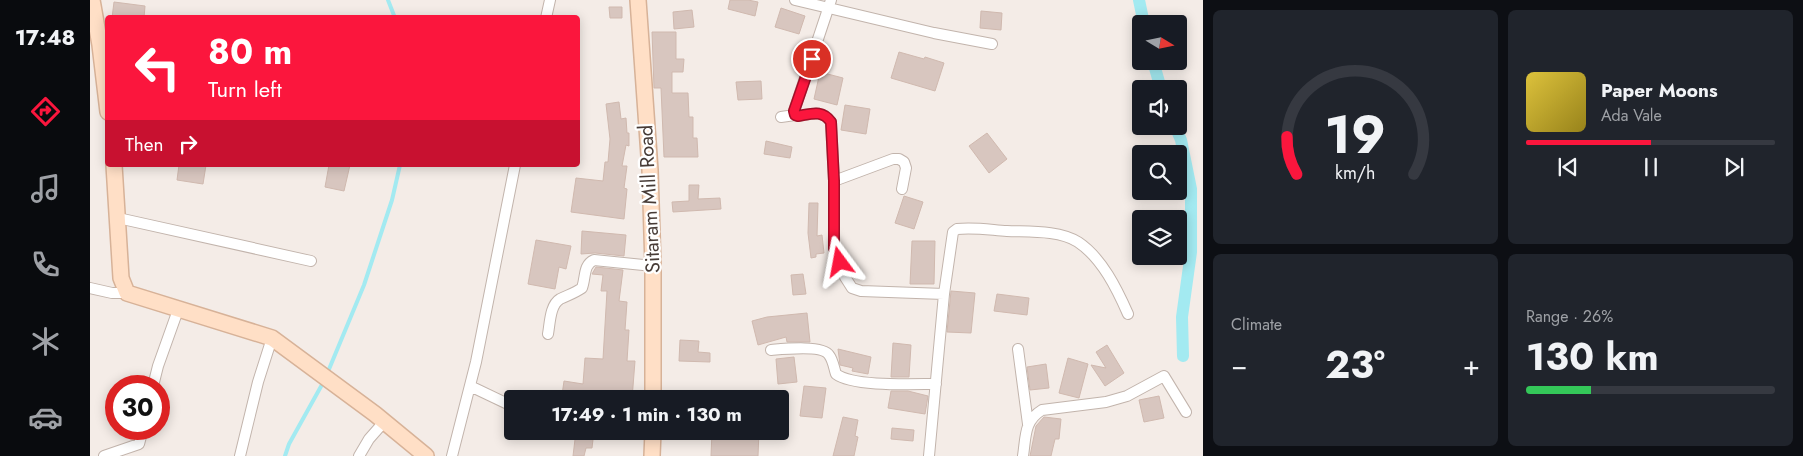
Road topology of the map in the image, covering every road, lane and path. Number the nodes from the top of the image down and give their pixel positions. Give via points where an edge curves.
1 (92, 0) edge
2 (550, 0) edge
3 (638, 0) edge
4 (795, 0) edge
5 (830, 4) edge
6 (547, 15) edge
7 (992, 44) dead end
8 (105, 76) edge
9 (795, 115) junction
10 (781, 117) dead end
11 (114, 167) edge
12 (515, 167) edge
13 (834, 181) junction
14 (902, 189) dead end
15 (118, 218) junction
16 (311, 261) dead end
17 (653, 266) junction
18 (90, 288) edge
19 (127, 293) junction
20 (944, 294) junction
21 (178, 310) junction
22 (1128, 314) dead end
23 (548, 334) dead end
24 (272, 338) junction
25 (1018, 349) dead end
26 (771, 350) dead end
27 (156, 375) edge
28 (936, 384) junction
29 (470, 386) junction
30 (653, 390) edge
31 (504, 402) edge
32 (1186, 412) dead end
33 (384, 422) junction
34 (1028, 424) junction
35 (140, 440) edge
36 (653, 440) edge
37 (139, 444) junction
38 (104, 456) edge
39 (136, 456) edge
40 (240, 456) edge
41 (359, 456) edge
42 (426, 456) edge
43 (452, 456) edge
44 (652, 456) edge
45 (930, 456) edge
46 (1023, 456) edge

1 - 8 street
2 - 6 street
3 - 17 street, Sitaram Mill Road
4 - 5 street
5 - 7 street
5 - 9 street
9 - 10 street
9 - 13 street via 820,113 831,122
11 - 15 street
12 - 29 street
13 - 14 street via 899,159 906,168
13 - 20 street via 834,248 852,288
15 - 16 street
15 - 19 street via 121,278
17 - 23 street via 588,262 582,288 558,300 554,307
17 - 30 street, Sitaram Mill Road
18 - 19 street
19 - 21 street
20 - 22 street via 957,229 1061,235 1078,242 1095,256
20 - 28 street
21 - 24 street
21 - 27 street
24 - 33 street
24 - 40 street
25 - 34 street
26 - 28 street via 825,351 836,374 847,379 886,384
28 - 45 street
29 - 31 street
29 - 43 street
32 - 34 street via 1164,376 1127,396 1106,402 1042,410
33 - 41 street
33 - 42 street
34 - 46 street
35 - 37 street
36 - 44 street
37 - 38 street
37 - 39 street

